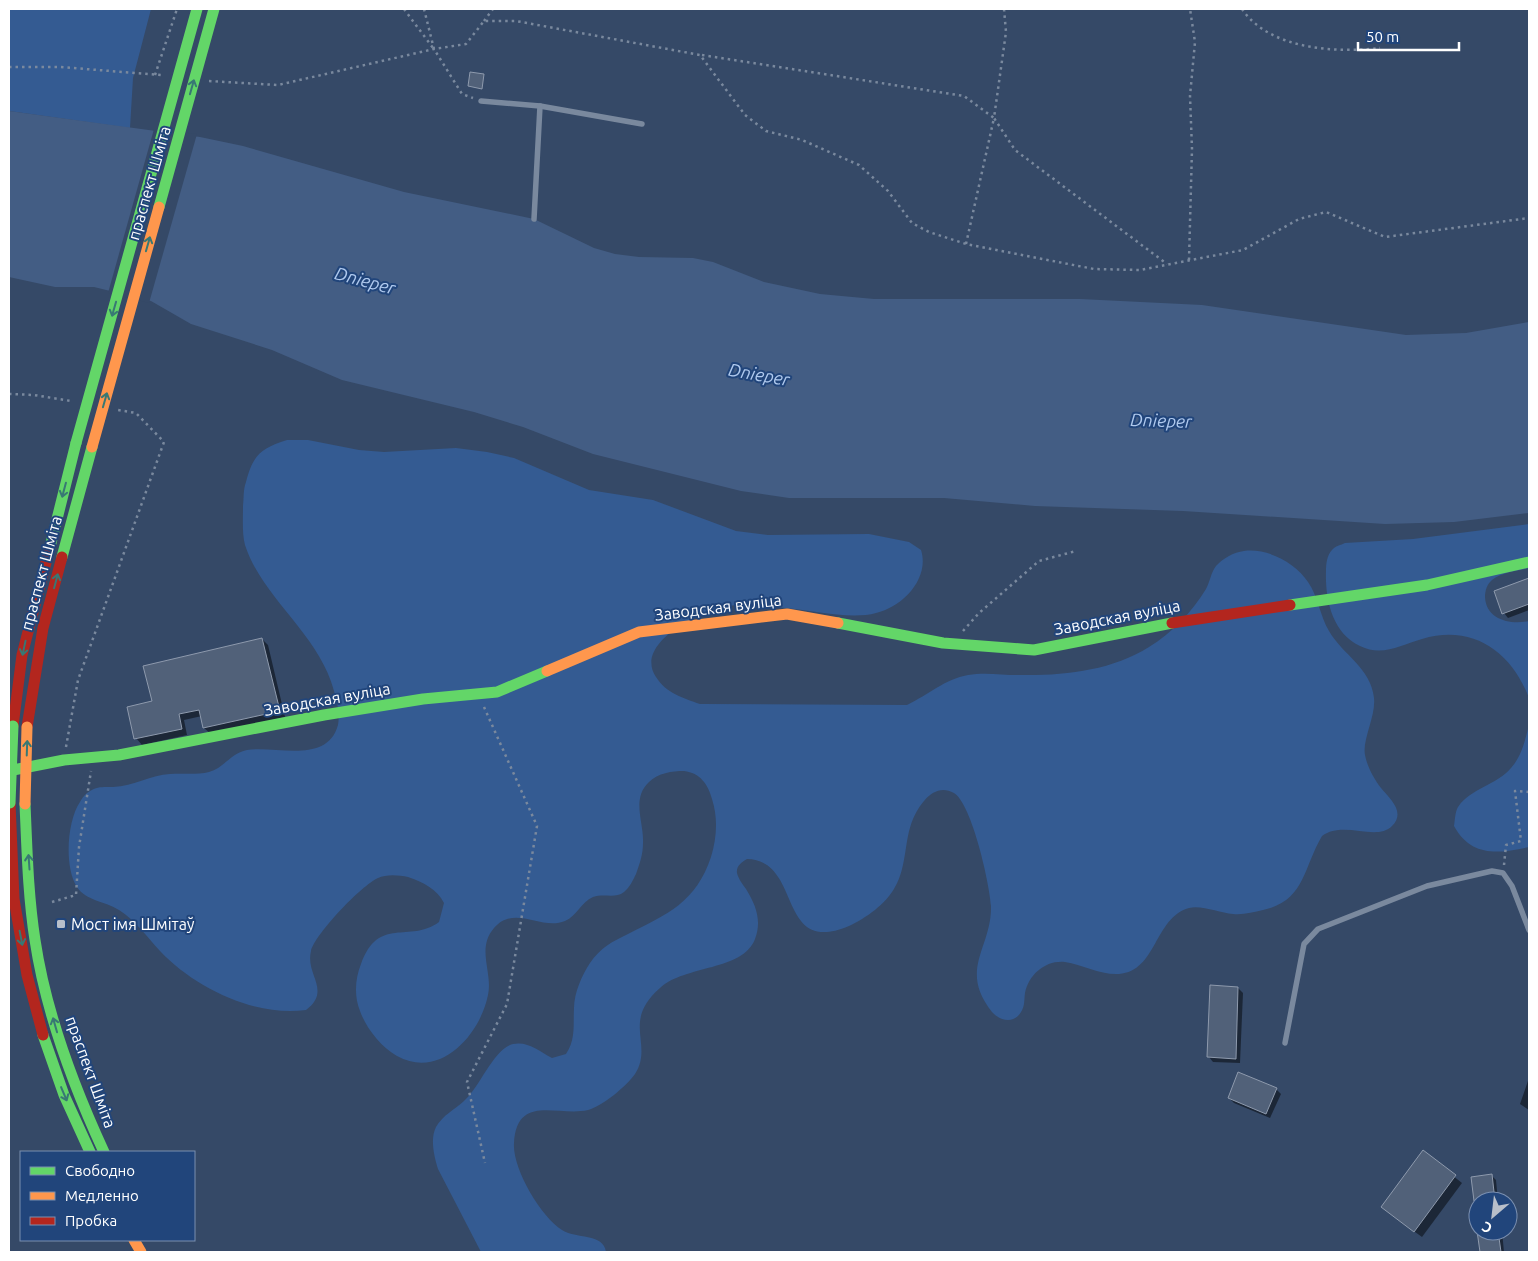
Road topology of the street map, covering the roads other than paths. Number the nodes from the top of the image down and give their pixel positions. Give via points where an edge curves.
1 (197, 9) edge
2 (214, 9) edge
3 (481, 101) road end
4 (540, 106) junction
5 (642, 124) dead end
6 (534, 219) dead end
7 (1529, 562) edge
8 (9, 771) edge
9 (10, 803) edge
10 (1529, 930) edge
11 (1284, 1043) dead end
12 (90, 1151) edge
13 (104, 1151) edge
14 (136, 1241) edge
15 (147, 1247) edge

1 -> 9 main road, праспект Шміта, bridge via 76,443 22,655 13,726
13 -> 2 main road, праспект Шміта, bridge via 63,1052 43,979 32,911 25,804 27,727 43,628
3 - 4 lane
4 - 5 lane
4 - 6 lane
7 - 8 main road, Заводская вуліца via 1427,585 1195,619 1034,650 960,644 788,614 639,632 498,692 423,699 119,755 64,760
9 -> 12 main road, праспект Шміта via 16,912 38,1020 55,1073
10 - 11 lane via 1512,886 1503,873 1492,871 1427,886 1318,929 1304,944
14 - 15 main road

